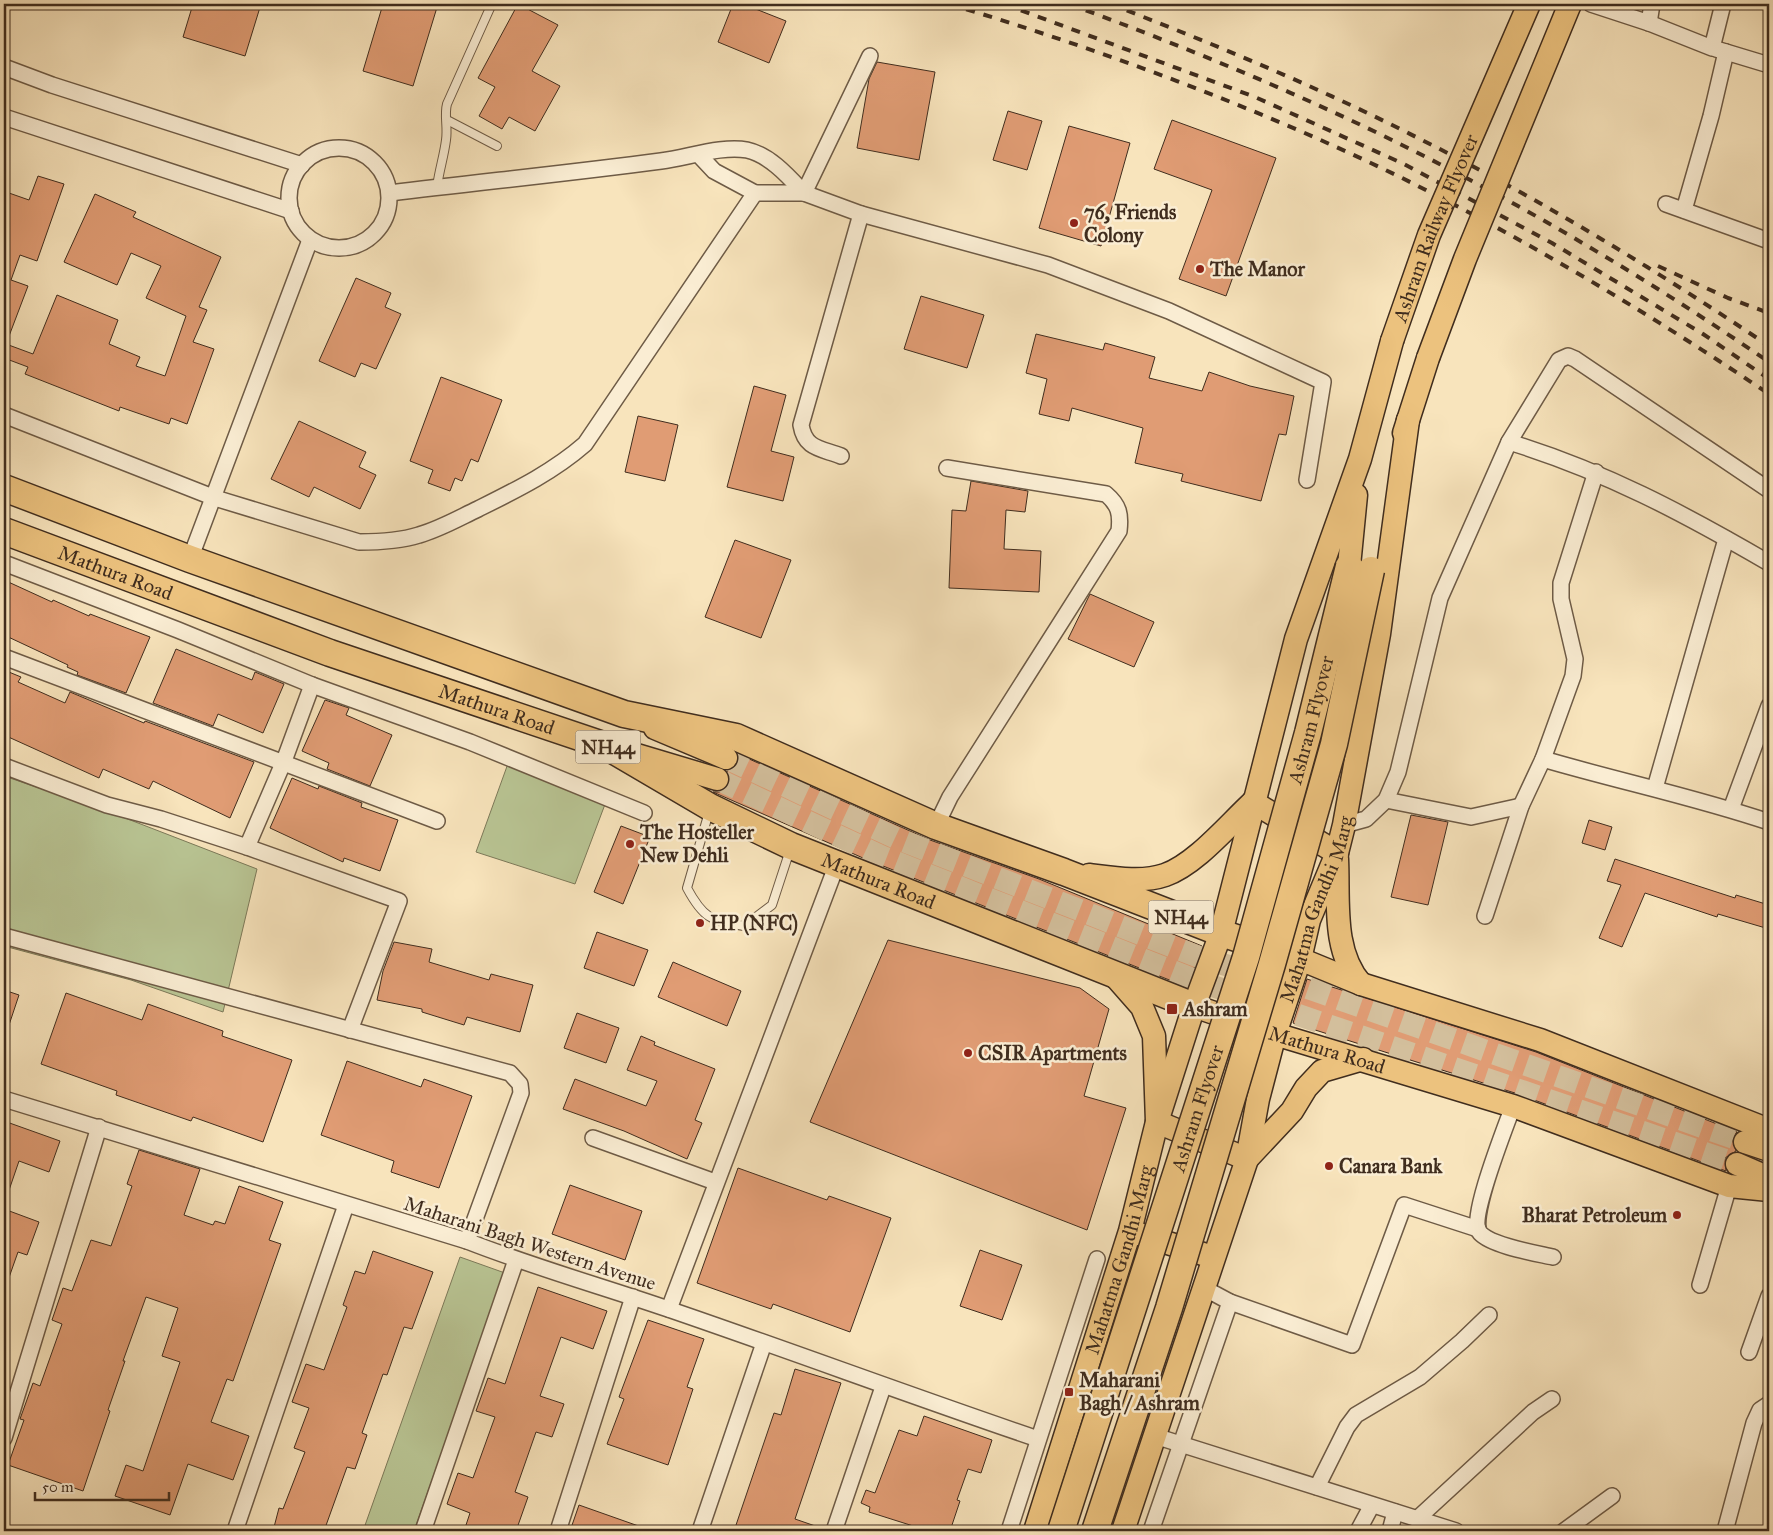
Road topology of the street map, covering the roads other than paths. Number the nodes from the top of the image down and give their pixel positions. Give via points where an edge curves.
1 (1529, 4) edge
2 (1570, 4) edge
3 (1591, 4) edge
4 (1652, 4) edge
5 (1723, 4) edge
6 (490, 8) dead end
7 (1649, 23) junction
8 (1719, 50) junction
9 (870, 56) dead end
10 (1769, 65) edge
11 (4, 67) edge
12 (4, 117) edge
13 (447, 120) junction
14 (496, 146) dead end
15 (698, 155) junction
16 (302, 165) junction
17 (437, 188) junction
18 (390, 193) junction
19 (755, 193) junction
20 (804, 193) junction
21 (1666, 204) dead end
22 (1684, 210) junction
23 (291, 211) junction
24 (861, 214) junction
25 (310, 240) junction
26 (1769, 241) edge
27 (4, 415) edge
28 (1408, 420) junction
29 (1509, 442) junction
30 (841, 456) dead end
31 (1360, 459) junction
32 (947, 468) dead end
33 (1596, 472) junction
34 (1307, 480) dead end
35 (4, 488) edge
36 (1769, 490) edge
37 (214, 498) junction
38 (4, 531) edge
39 (1726, 539) junction
40 (190, 559) junction
41 (4, 563) edge
42 (1769, 563) edge
43 (1360, 568) junction
44 (4, 657) edge
45 (312, 685) junction
46 (1769, 706) edge
47 (624, 714) junction
48 (606, 746) junction
49 (726, 758) tunnel mouth
50 (1543, 759) junction
51 (284, 761) junction
52 (4, 766) edge
53 (717, 779) tunnel mouth
54 (1655, 788) junction
55 (1386, 800) junction
56 (1253, 802) junction
57 (1521, 806) junction
58 (710, 807) junction
59 (1731, 809) junction
60 (644, 813) dead end
61 (438, 821) dead end
62 (1769, 822) edge
63 (1344, 825) junction
64 (936, 826) junction
65 (791, 846) junction
66 (247, 847) junction
67 (1337, 853) junction
68 (836, 864) junction
69 (1064, 872) junction
70 (1485, 916) dead end
71 (1221, 933) junction
72 (4, 936) edge
73 (1300, 959) junction
74 (1113, 974) junction
75 (1361, 984) junction
76 (1194, 1006) junction
77 (350, 1030) junction
78 (1275, 1034) junction
79 (1363, 1060) junction
80 (4, 1099) edge
81 (1513, 1106) junction
82 (1157, 1122) junction
83 (100, 1127) junction
84 (1769, 1130) edge
85 (593, 1138) dead end
86 (1745, 1142) tunnel mouth
87 (1769, 1150) edge
88 (1247, 1160) junction
89 (1737, 1164) tunnel mouth
90 (1769, 1178) edge
91 (715, 1182) junction
92 (1729, 1186) junction
93 (1769, 1190) edge
94 (346, 1205) junction
95 (1478, 1229) junction
96 (1130, 1231) junction
97 (467, 1241) junction
98 (1553, 1257) dead end
99 (1214, 1258) junction
100 (1097, 1259) dead end
101 (516, 1260) junction
102 (1700, 1285) dead end
103 (1202, 1287) junction
104 (1769, 1296) edge
105 (633, 1297) junction
106 (1230, 1302) junction
107 (669, 1309) junction
108 (1489, 1315) dead end
109 (764, 1343) junction
110 (1749, 1352) dead end
111 (883, 1387) junction
112 (1552, 1399) dead end
113 (1769, 1404) edge
114 (1155, 1436) junction
115 (4, 1438) edge
116 (1038, 1439) junction
117 (1180, 1445) junction
118 (1317, 1487) junction
119 (1612, 1496) dead end
120 (1372, 1505) junction
121 (1395, 1512) junction
122 (1417, 1519) junction
123 (235, 1531) edge
124 (422, 1531) edge
125 (558, 1531) edge
126 (700, 1531) edge
127 (834, 1531) edge
128 (1009, 1531) edge
129 (1035, 1531) edge
130 (1061, 1531) edge
131 (1095, 1531) edge
132 (1123, 1531) edge
133 (1151, 1531) edge
134 (1358, 1531) edge
135 (1390, 1531) edge
136 (1456, 1531) edge
137 (1564, 1531) edge
138 (1725, 1531) edge

1 - 31 main road, Ashram Railway Flyover, bridge via 1429,235 1392,341
2 - 28 main road, Ashram Railway Flyover, bridge via 1465,259
3 - 7 street
4 - 7 street
5 - 8 street
6 - 13 lane via 447,104 444,112
7 - 8 street
8 - 10 street
8 - 22 street via 1711,116
9 - 20 street
11 - 16 street
12 - 23 street
13 - 14 lane
13 - 17 lane
15 - 17 street
15 - 19 street via 714,171
15 - 20 street via 732,148 750,151 783,170
16 - 18 street via 326,150 355,151 380,169
16 - 23 street via 293,178
17 - 18 street
18 - 25 street via 381,225 365,241 339,248
19 - 20 street
19 - 37 street via 585,444 564,463 530,483 418,536 381,542 359,542
20 - 24 street
21 - 22 street
22 - 26 street
23 - 25 street via 299,228
24 - 30 street via 801,425 804,439 809,443
24 - 34 street via 1048,265 1169,311 1322,382
25 - 37 street
27 - 37 street
28 - 43 main road
28 - 63 main road, Mahatma Gandhi Marg via 1379,634
29 - 33 street
29 - 36 street via 1555,365 1568,356
29 - 55 street via 1440,598 1398,772
31 - 43 main road
31 - 56 main road, Mahatma Gandhi Marg via 1296,639
32 - 64 street via 1106,494 1116,503 1121,516 1119,531 950,797
33 - 39 street
33 - 50 street via 1561,583 1562,605 1575,659 1573,676
35 - 40 highway, Mathura Road / NH44
37 - 40 street
38 - 48 highway, Mathura Road / NH44 via 330,653
39 - 42 street
39 - 54 street
40 - 47 highway, Mathura Road / NH44
41 - 45 street
43 - 130 highway, Ashram Flyover, bridge via 1308,733 1246,957
43 - 131 highway, Ashram Flyover, bridge via 1334,744 1169,1308
44 - 51 street
45 - 51 street
45 - 60 street via 470,742
46 - 59 street
47 - 49 main road
47 - 64 highway, Mathura Road / NH44 via 736,736
48 - 53 main road
48 - 58 highway, Mathura Road / NH44
50 - 54 street
50 - 57 street
51 - 61 street
51 - 66 street
52 - 66 street via 107,805
54 - 59 street
55 - 57 street via 1471,817
55 - 63 street via 1366,819
56 - 67 main road
56 - 69 main road via 1190,862 1164,875 1121,880
56 - 71 main road, Mahatma Gandhi Marg
57 - 70 street
58 - 65 highway, Mathura Road / NH44
58 - 65 lane via 687,888 698,908 717,922 744,926 772,905
59 - 62 street
63 - 67 main road, Mahatma Gandhi Marg
64 - 69 highway, Mathura Road / NH44
65 - 68 highway, Mathura Road / NH44
66 - 77 street via 399,901
67 - 73 main road, Mahatma Gandhi Marg via 1309,920
67 - 75 main road via 1338,928 1350,972
68 - 74 highway, Mathura Road / NH44
68 - 91 street
69 - 71 highway, Mathura Road / NH44
71 - 73 highway, Mathura Road / NH44
71 - 76 main road, Mahatma Gandhi Marg
72 - 77 street
73 - 75 main road, Mathura Road
73 - 78 main road, Mahatma Gandhi Marg
74 - 76 highway, Mathura Road / NH44
74 - 82 main road via 1142,1007 1154,1036
75 - 84 main road, Mathura Road via 1540,1040
76 - 78 main road, Mathura Road / NH44
76 - 82 main road, Mahatma Gandhi Marg
77 - 97 street via 510,1073 520,1084 521,1093
78 - 79 main road, Mathura Road
78 - 88 main road, Mahatma Gandhi Marg
79 - 81 main road, Mathura Road
79 - 88 main road via 1322,1071 1306,1088 1292,1111
80 - 83 street, Maharani Bagh Western Avenue
81 - 92 main road, Mathura Road
81 - 95 street via 1482,1199 1477,1217
82 - 88 main road
82 - 96 main road, Mahatma Gandhi Marg
83 - 94 street, Maharani Bagh Western Avenue
83 - 115 street
85 - 91 street
86 - 87 main road
88 - 99 main road, Mahatma Gandhi Marg
89 - 90 main road
91 - 107 street
92 - 93 main road, Mathura Road
92 - 102 street
94 - 97 street, Maharani Bagh Western Avenue
94 - 123 street
95 - 98 street via 1485,1237 1498,1242
95 - 106 street via 1404,1205 1352,1345
96 - 99 main road
96 - 129 main road, Mahatma Gandhi Marg
97 - 101 street, Maharani Bagh Western Avenue
99 - 103 main road, Mahatma Gandhi Marg
100 - 116 street
101 - 105 street, Maharani Bagh Western Avenue
101 - 124 street
103 - 106 street
103 - 114 main road, Mahatma Gandhi Marg
104 - 110 street
105 - 107 street, Maharani Bagh Western Avenue
105 - 125 street
106 - 117 street
107 - 109 street, Maharani Bagh Western Avenue
108 - 118 street via 1420,1377 1356,1415
109 - 111 street, Maharani Bagh Western Avenue
109 - 126 street
111 - 116 street, Maharani Bagh Western Avenue
111 - 127 street
112 - 122 street
113 - 138 street via 1760,1410 1754,1423
114 - 117 street
114 - 132 main road, Mahatma Gandhi Marg
116 - 128 street
117 - 118 street
117 - 133 street
118 - 120 street
119 - 137 street
120 - 121 street
120 - 134 street
121 - 122 street
121 - 135 street
122 - 136 street

